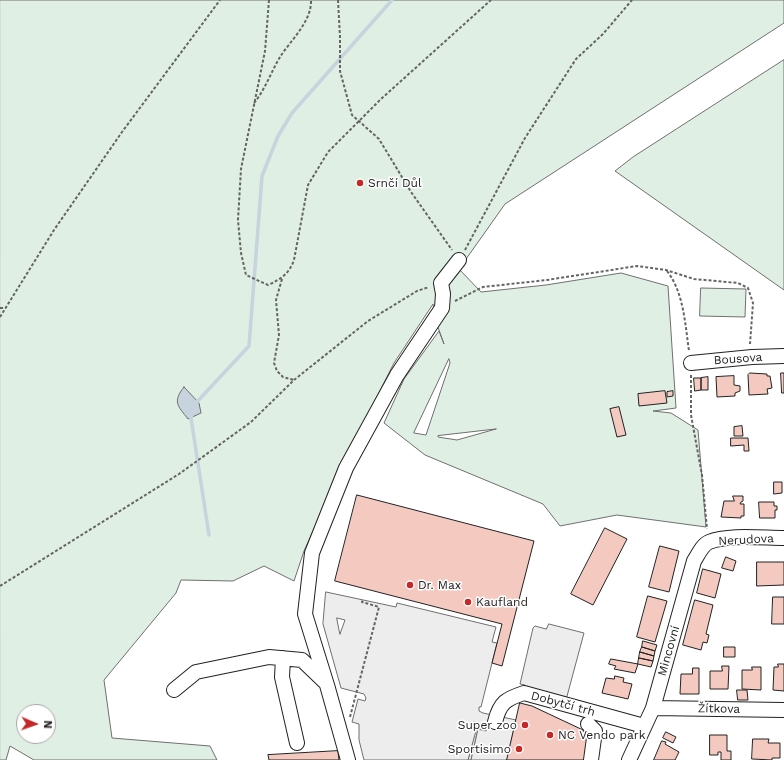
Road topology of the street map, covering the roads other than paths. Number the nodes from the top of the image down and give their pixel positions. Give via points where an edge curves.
1 (459, 260) road end
2 (784, 356) edge
3 (691, 363) road end
4 (784, 538) edge
5 (708, 542) joint
6 (283, 658) junction
7 (327, 685) junction
8 (174, 690) dead end
9 (653, 708) junction
10 (784, 710) edge
11 (495, 722) dead end
12 (588, 724) dead end
13 (644, 726) junction
14 (297, 743) dead end
15 (348, 760) edge
16 (591, 760) edge
17 (629, 760) edge

1 - 7 street via 441,283 444,294 442,308 397,375 346,468 312,553 305,614
2 - 3 street, Bousova
4 - 5 street, Nerudova via 723,538
5 - 9 street, Mincovní via 694,561
6 - 7 street via 302,660
6 - 8 street via 269,657 196,672
6 - 14 street via 282,677
7 - 15 street
9 - 10 street, Žítkova
9 - 13 street, Mincovní
11 - 13 street, Dobytčí trh via 499,708 509,698 524,693
12 - 16 street via 595,731
13 - 17 street, Mincovní

